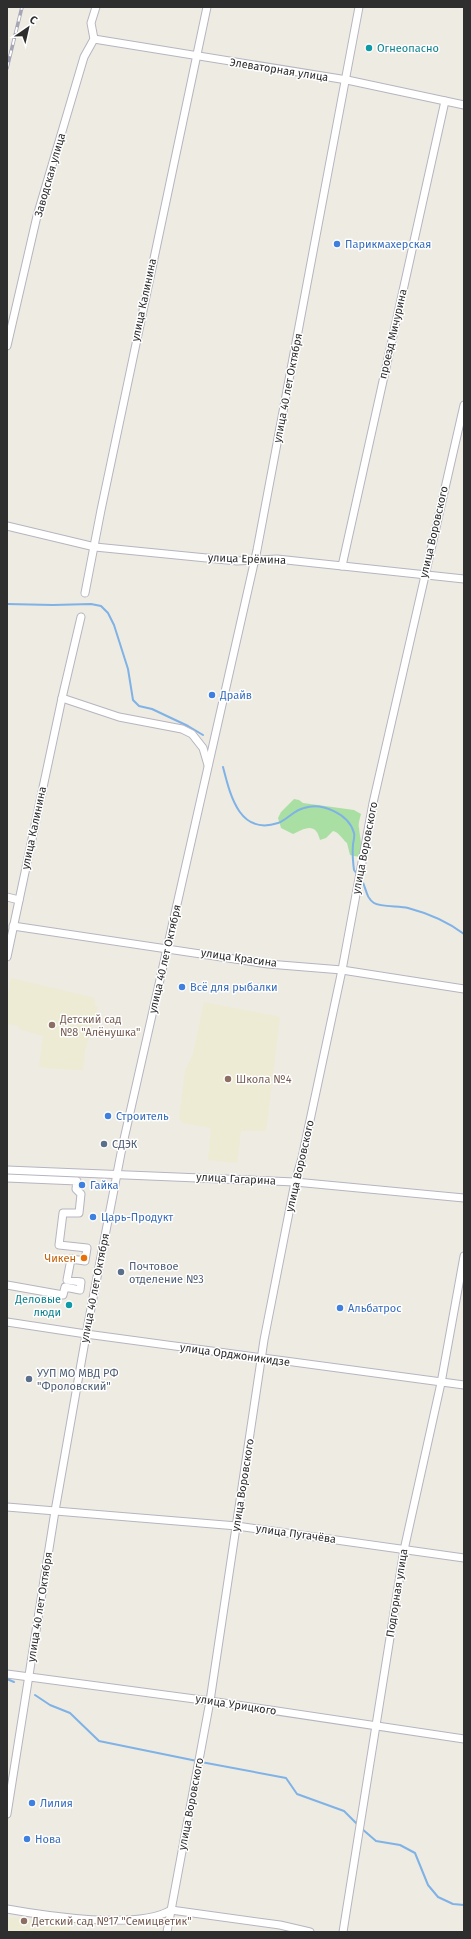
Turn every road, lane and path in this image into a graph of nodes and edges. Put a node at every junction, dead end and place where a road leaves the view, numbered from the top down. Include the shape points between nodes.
1 (96, 7) edge
2 (207, 7) edge
3 (360, 7) edge
4 (94, 39) junction
5 (195, 57) junction
6 (347, 80) junction
7 (445, 101) junction
8 (464, 105) edge
9 (7, 346) edge
10 (464, 405) edge
11 (7, 526) edge
12 (94, 547) junction
13 (255, 560) junction
14 (342, 566) junction
15 (424, 575) junction
16 (464, 579) edge
17 (85, 593) dead end
18 (81, 617) dead end
19 (62, 698) junction
20 (209, 767) junction
21 (7, 897) edge
22 (19, 900) junction
23 (13, 926) junction
24 (168, 948) junction
25 (7, 957) edge
26 (342, 970) junction
27 (464, 989) edge
28 (7, 1170) edge
29 (117, 1174) junction
30 (7, 1178) edge
31 (295, 1182) junction
32 (464, 1198) edge
33 (464, 1256) edge
34 (7, 1285) edge
35 (7, 1322) edge
36 (86, 1334) junction
37 (262, 1358) junction
38 (441, 1383) junction
39 (464, 1385) edge
40 (7, 1506) edge
41 (55, 1511) junction
42 (237, 1526) junction
43 (404, 1550) junction
44 (464, 1558) edge
45 (7, 1674) edge
46 (28, 1677) junction
47 (210, 1701) junction
48 (375, 1727) junction
49 (464, 1739) edge
50 (7, 1814) edge
51 (7, 1910) edge
52 (171, 1910) junction
53 (167, 1932) edge
54 (310, 1932) edge
55 (343, 1932) edge

1 - 4 street via 91,23
2 - 5 street, улица Калинина
3 - 6 street, улица 40 лет Октября
4 - 5 street, Элеваторная улица
4 - 9 street, Заводская улица via 84,57 37,216
5 - 6 street, Элеваторная улица
5 - 12 street, улица Калинина
6 - 7 street, Элеваторная улица
6 - 13 street, улица 40 лет Октября
7 - 8 street, Элеваторная улица
7 - 14 street, проезд Мичурина
10 - 15 street, улица Воровского
11 - 12 street, улица Ерёмина
12 - 13 street, улица Ерёмина via 237,561
12 - 17 street, улица Калинина
13 - 14 street, улица Ерёмина via 277,559
13 - 20 street, улица 40 лет Октября
14 - 15 street, улица Ерёмина
15 - 16 street, улица Ерёмина
15 - 26 street, улица Воровского via 373,803
18 - 19 street, улица Калинина
19 - 20 street via 119,717 182,729 192,734 203,748
19 - 22 street, улица Калинина
20 - 24 street, улица 40 лет Октября
21 - 22 street
22 - 23 street, улица Калинина
23 - 24 street, улица Красина
23 - 25 street, улица Калинина
24 - 26 street, улица Красина via 268,964
24 - 29 street, улица 40 лет Октября
26 - 27 street, улица Красина
26 - 31 street, улица Воровского
28 - 29 street, улица Гагарина
29 - 31 street, улица Гагарина
29 - 36 street, улица 40 лет Октября
30 - 34 street via 77,1181 76,1190 81,1194 79,1213 63,1213 58,1245 87,1248 85,1261 71,1259 67,1280 81,1282 80,1290 65,1287 64,1295
31 - 32 street, улица Гагарина
31 - 37 street, улица Воровского
33 - 38 street, Подгорная улица
35 - 36 street, улица Орджоникидзе
36 - 37 street, улица Орджоникидзе
36 - 41 street, улица 40 лет Октября
37 - 38 street, улица Орджоникидзе
37 - 42 street, улица Воровского
38 - 39 street, улица Орджоникидзе
38 - 43 street, Подгорная улица
40 - 41 street, улица Пугачёва
41 - 42 street, улица Пугачёва
41 - 46 street, улица 40 лет Октября
42 - 43 street, улица Пугачёва
42 - 47 street, улица Воровского
43 - 44 street, улица Пугачёва
43 - 48 street, Подгорная улица
45 - 46 street, улица Урицкого
46 - 47 street, улица Урицкого
46 - 50 street, улица 40 лет Октября
47 - 48 street, улица Урицкого
47 - 52 street, улица Воровского
48 - 49 street, улица Урицкого
48 - 55 street, Подгорная улица
51 - 52 street via 114,1921 148,1918
52 - 53 street, улица Воровского
52 - 54 street via 280,1925

